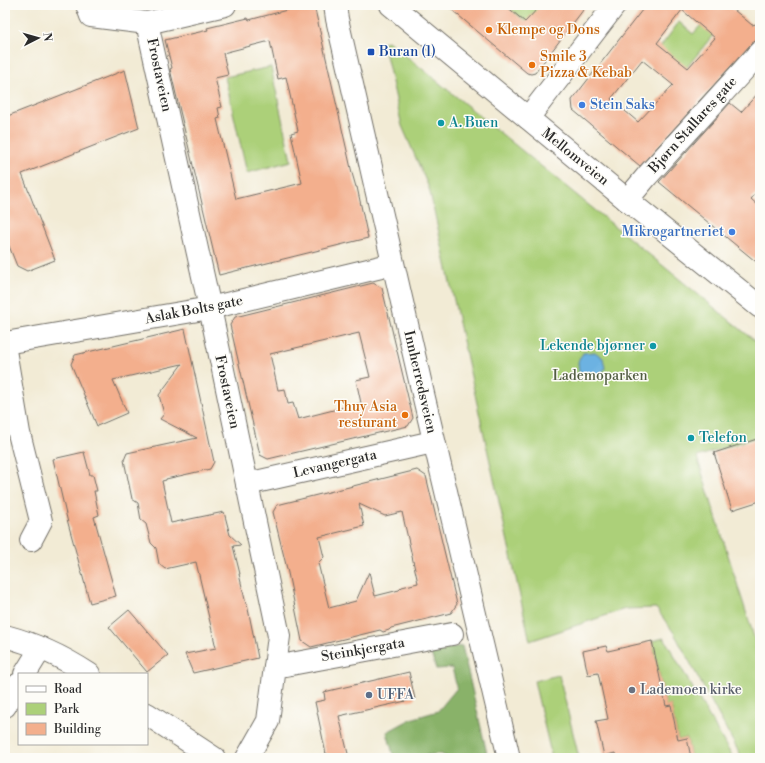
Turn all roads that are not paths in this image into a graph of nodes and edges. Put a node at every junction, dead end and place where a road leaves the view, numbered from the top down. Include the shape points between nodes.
1 (87, 5) edge
2 (225, 5) edge
3 (335, 5) edge
4 (391, 5) edge
5 (616, 5) edge
6 (147, 23) junction
7 (760, 52) edge
8 (528, 118) junction
9 (627, 200) junction
10 (381, 268) dead end
11 (760, 307) edge
12 (210, 308) junction
13 (5, 343) edge
14 (5, 350) edge
15 (12, 434) edge
16 (424, 444) dead end
17 (247, 484) junction
18 (31, 540) dead end
19 (452, 634) dead end
20 (5, 636) edge
21 (42, 648) junction
22 (274, 667) junction
23 (26, 673) edge
24 (88, 673) edge
25 (18, 686) edge
26 (5, 706) edge
27 (148, 715) edge
28 (214, 758) edge
29 (247, 758) edge
30 (509, 758) edge

1 - 6 street, Frostaveien via 91,16
2 - 6 street, Frostaveien
3 - 30 street, Innherredsveien via 422,391
4 - 8 street, Mellomveien
5 - 8 street
6 - 12 street, Frostaveien
7 - 9 street, Bjørn Stallares gate
8 - 9 street, Mellomveien
9 - 11 street, Mellomveien
10 - 12 street, Aslak Bolts gate
12 - 13 street, Aslak Bolts gate
12 - 17 street, Frostaveien
14 - 15 street
15 - 18 street via 41,521
16 - 17 street, Levangergata
17 - 22 street, Frostaveien via 278,636
19 - 22 street, Steinkjergata
20 - 21 street
21 - 23 street
21 - 24 street
22 - 29 street, Frostaveien via 268,721
25 - 26 street
27 - 28 street

